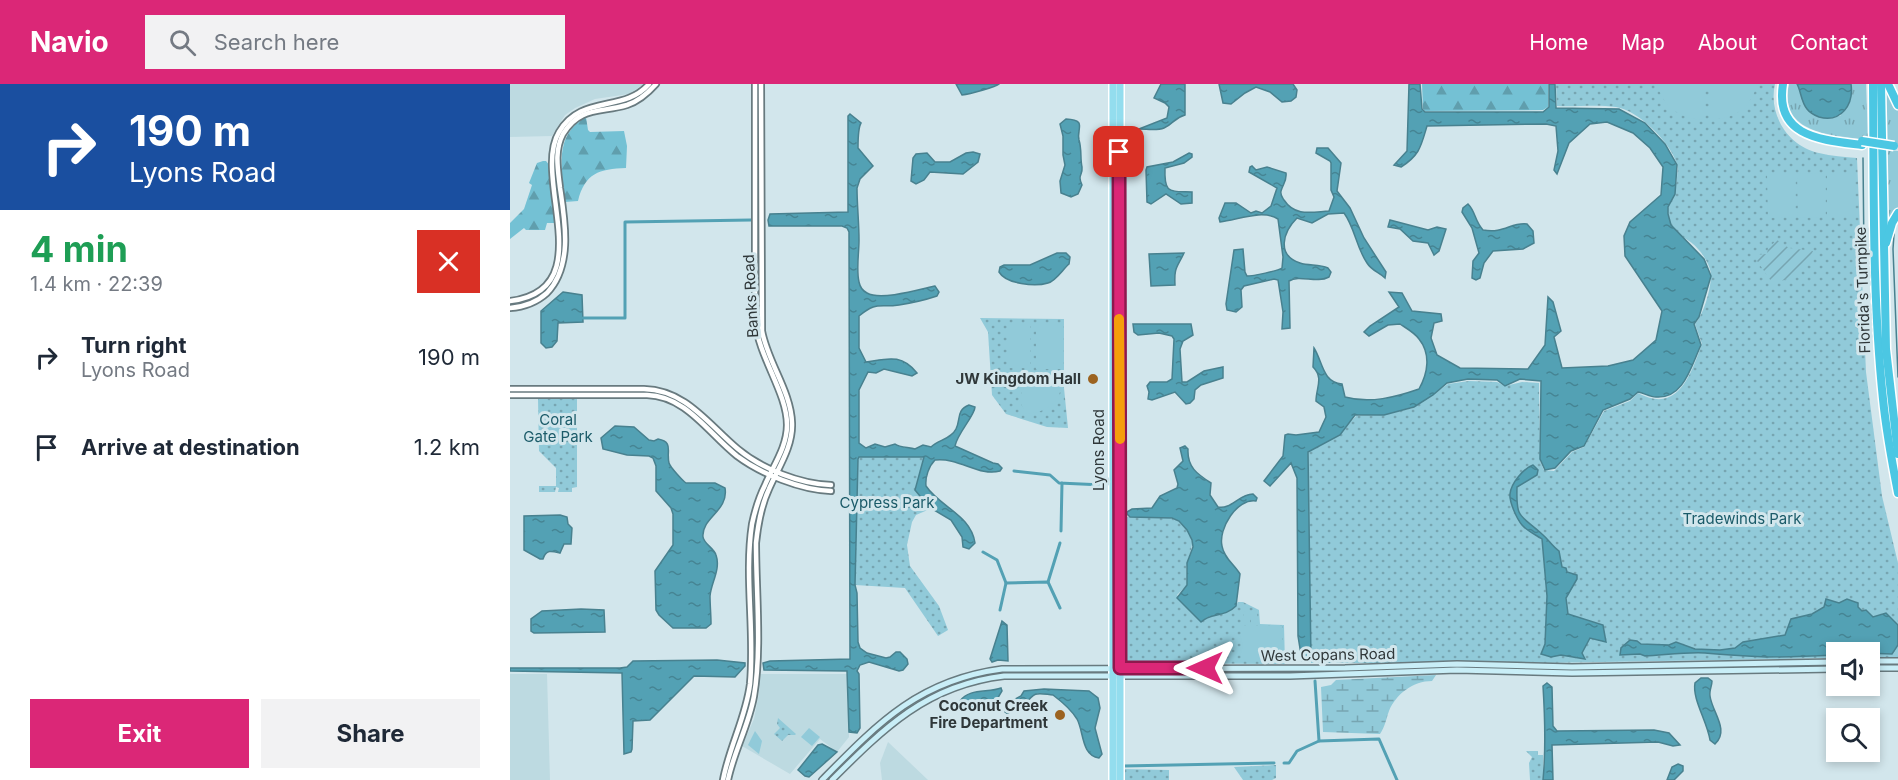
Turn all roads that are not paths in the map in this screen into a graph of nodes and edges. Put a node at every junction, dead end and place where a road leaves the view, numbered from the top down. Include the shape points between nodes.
1 (649, 84) edge
2 (656, 84) edge
3 (755, 84) edge
4 (761, 84) edge
5 (1113, 84) edge
6 (1120, 84) edge
7 (1783, 84) edge
8 (1788, 84) edge
9 (1871, 84) edge
10 (1881, 84) edge
11 (1888, 84) edge
12 (1898, 105) edge
13 (1862, 143) junction
14 (1896, 148) edge
15 (1898, 213) edge
16 (1884, 255) junction
17 (560, 262) junction
18 (510, 301) edge
19 (510, 308) edge
20 (510, 389) edge
21 (510, 395) edge
22 (1898, 454) edge
23 (774, 472) junction
24 (831, 488) dead end
25 (1898, 493) edge
26 (1880, 661) edge
27 (1898, 661) edge
28 (1826, 662) edge
29 (1880, 668) edge
30 (1898, 668) edge
31 (1598, 669) junction
32 (1826, 669) edge
33 (1116, 671) junction
34 (723, 780) edge
35 (728, 780) edge
36 (822, 780) edge
37 (832, 780) edge
38 (1113, 780) edge
39 (1120, 780) edge

1 - 17 street via 633,97 581,110 558,132 552,158
2 - 17 street via 635,102 584,114 564,134 557,158 564,228
3 - 23 street, Banks Road via 755,321 787,422
4 - 23 street, Banks Road via 762,331 789,403 793,425 789,446
5 - 33 main road, Lyons Road
6 - 33 main road, Lyons Road
7 - 13 highway via 1785,110 1802,132 1822,140
8 - 13 highway via 1790,112 1806,129 1821,136
9 - 25 highway, Florida's Turnpike via 1878,349
10 - 16 highway, Florida's Turnpike
11 - 12 highway
13 - 14 highway, bridge
15 - 16 highway
16 - 22 highway, Florida's Turnpike via 1886,349
17 - 18 street via 538,291
17 - 19 street via 558,277 542,297
20 - 23 street via 665,391 688,403 743,453
21 - 23 street via 663,397 686,409 741,458
23 - 24 street via 801,488
23 - 34 street, Banks Road via 757,504 751,535 751,673 744,716
23 - 35 street, Banks Road via 757,531 754,697
26 - 27 main road
28 - 31 main road, West Copans Road
29 - 30 main road
31 - 32 main road, West Copans Road
31 - 33 main road, West Copans Road via 1295,675
33 - 36 main road, West Copans Road via 1010,668 955,679 897,710
33 - 37 main road, West Copans Road via 996,677 941,692 887,727
33 - 38 main road, Lyons Road
33 - 39 main road, Lyons Road

